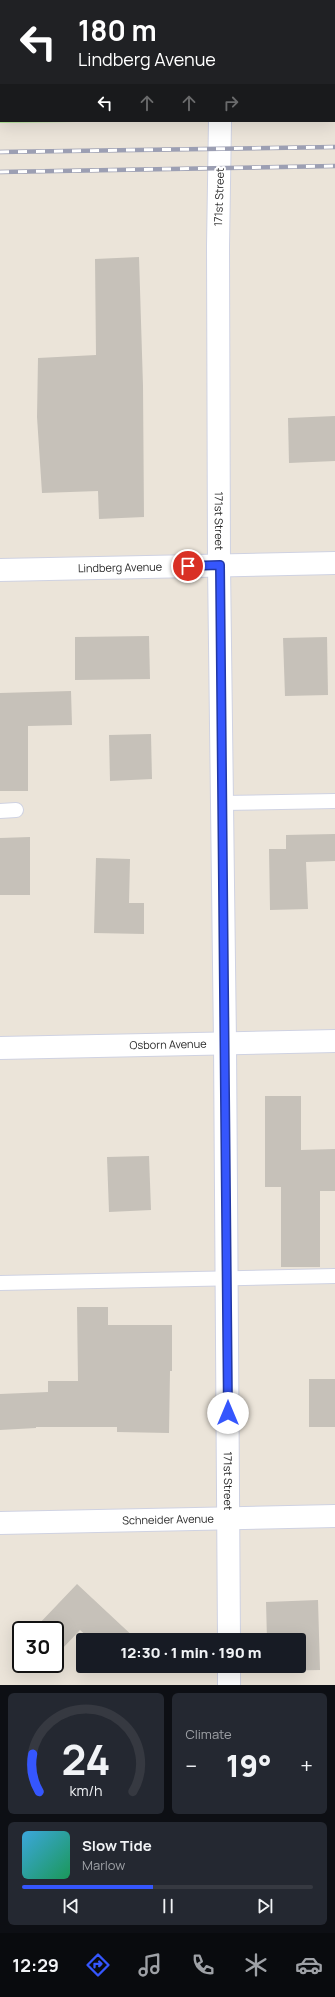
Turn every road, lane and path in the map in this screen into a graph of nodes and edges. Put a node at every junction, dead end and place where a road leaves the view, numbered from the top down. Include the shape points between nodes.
1 (220, 122) edge
2 (335, 563) edge
3 (220, 565) junction
4 (0, 570) edge
5 (335, 801) edge
6 (223, 803) junction
7 (0, 810) edge
8 (16, 810) dead end
9 (335, 1041) edge
10 (225, 1043) junction
11 (0, 1048) edge
12 (335, 1276) edge
13 (227, 1278) junction
14 (0, 1283) edge
15 (335, 1516) edge
16 (229, 1518) junction
17 (0, 1523) edge
18 (229, 1633) edge
19 (229, 1673) edge
20 (229, 1685) edge

1 - 3 street, 171st Street
2 - 3 street, Lindberg Avenue
3 - 4 street, Lindberg Avenue
3 - 6 street, 171st Street
5 - 6 lane
6 - 10 street, 171st Street
7 - 8 lane
9 - 10 street, Osborn Avenue
10 - 11 street, Osborn Avenue
10 - 13 street, 171st Street
12 - 13 lane
13 - 14 lane
13 - 16 street, 171st Street
15 - 16 street, Schneider Avenue
16 - 17 street, Schneider Avenue
16 - 18 street, 171st Street
19 - 20 street

